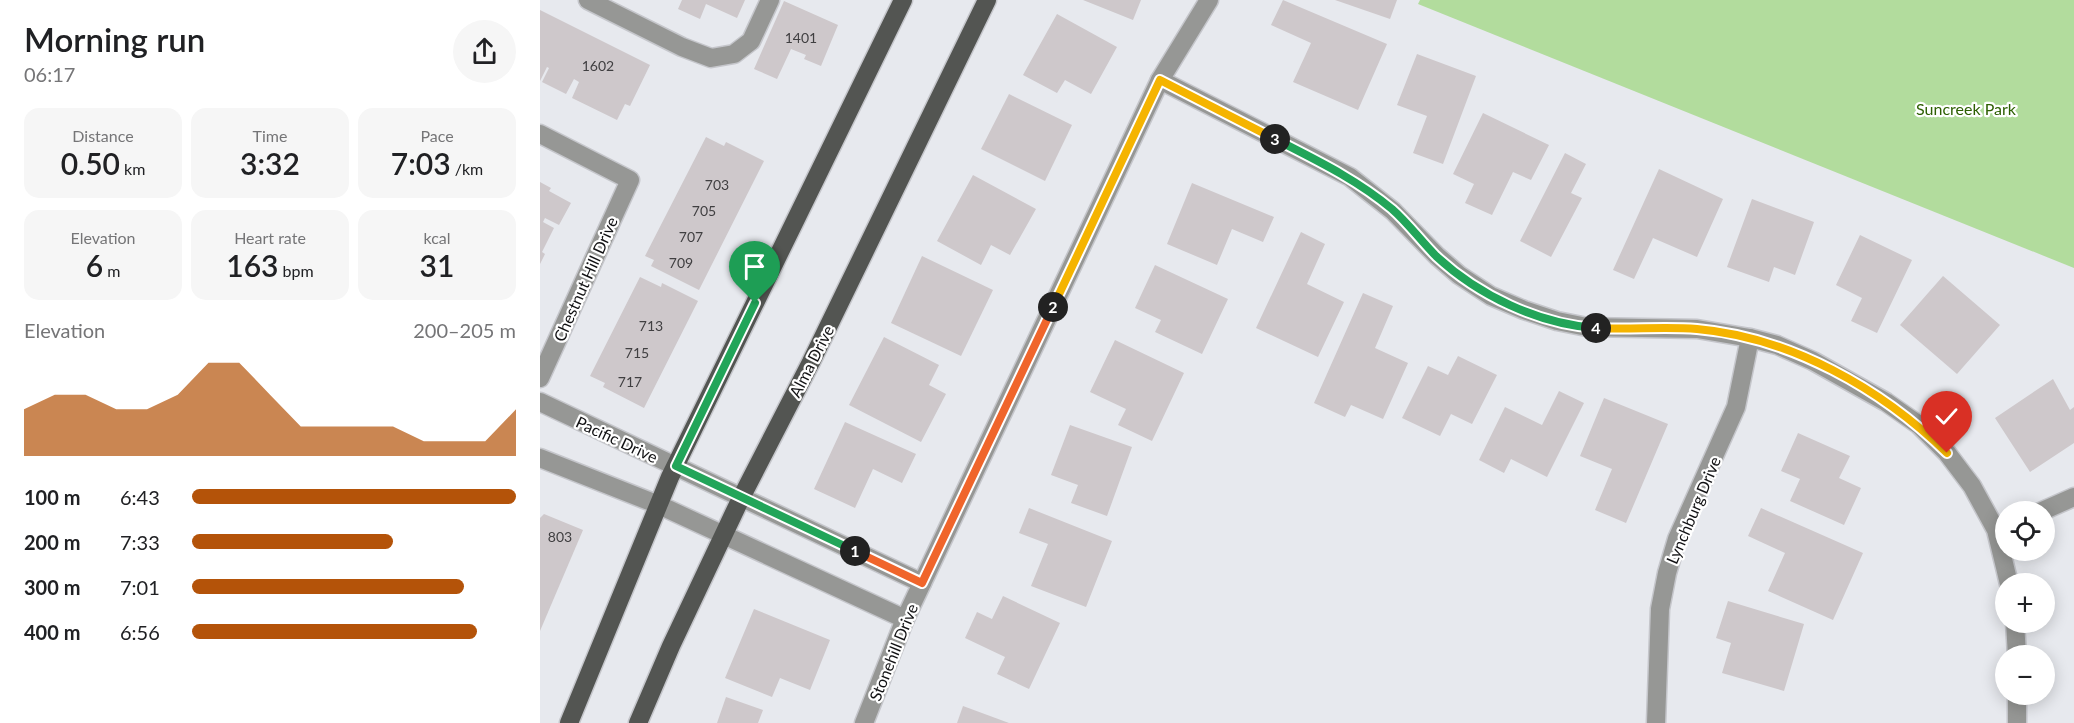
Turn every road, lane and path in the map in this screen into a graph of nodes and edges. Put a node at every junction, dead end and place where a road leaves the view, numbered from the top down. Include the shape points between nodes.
1 (588, 0) edge
2 (770, 0) edge
3 (903, 0) edge
4 (987, 0) edge
5 (1209, 0) edge
6 (1160, 80) junction
7 (540, 134) edge
8 (1750, 338) junction
9 (540, 378) edge
10 (540, 402) edge
11 (540, 458) edge
12 (676, 466) junction
13 (2074, 497) edge
14 (741, 498) junction
15 (659, 505) junction
16 (2055, 505) edge
17 (1995, 519) edge
18 (724, 536) junction
19 (922, 583) junction
20 (905, 619) junction
21 (2017, 705) edge
22 (569, 723) edge
23 (638, 723) edge
24 (864, 723) edge
25 (1656, 723) edge
26 (2018, 723) edge

1 - 2 street via 711,58 734,54 751,41
3 - 12 main road
4 - 14 main road, Alma Drive via 812,362
5 - 6 street, Stonehill Drive
6 - 8 street via 1350,177 1394,211 1437,256 1491,296 1557,321 1587,327 1697,329
6 - 19 street, Stonehill Drive
7 - 9 street, Chestnut Hill Drive via 630,180
8 - 17 street via 1813,361 1919,425 1947,453
8 - 25 street, Lynchburg Drive via 1736,408 1677,539 1666,573 1660,609
10 - 12 street, Pacific Drive
11 - 15 street
12 - 14 street, Pacific Drive
12 - 15 main road
13 - 16 street
14 - 18 main road, Alma Drive
14 - 19 street, Pacific Drive
15 - 18 street
15 - 22 main road
18 - 20 street
18 - 23 main road, Alma Drive
19 - 20 street, Stonehill Drive
20 - 24 street, Stonehill Drive
21 - 26 street

